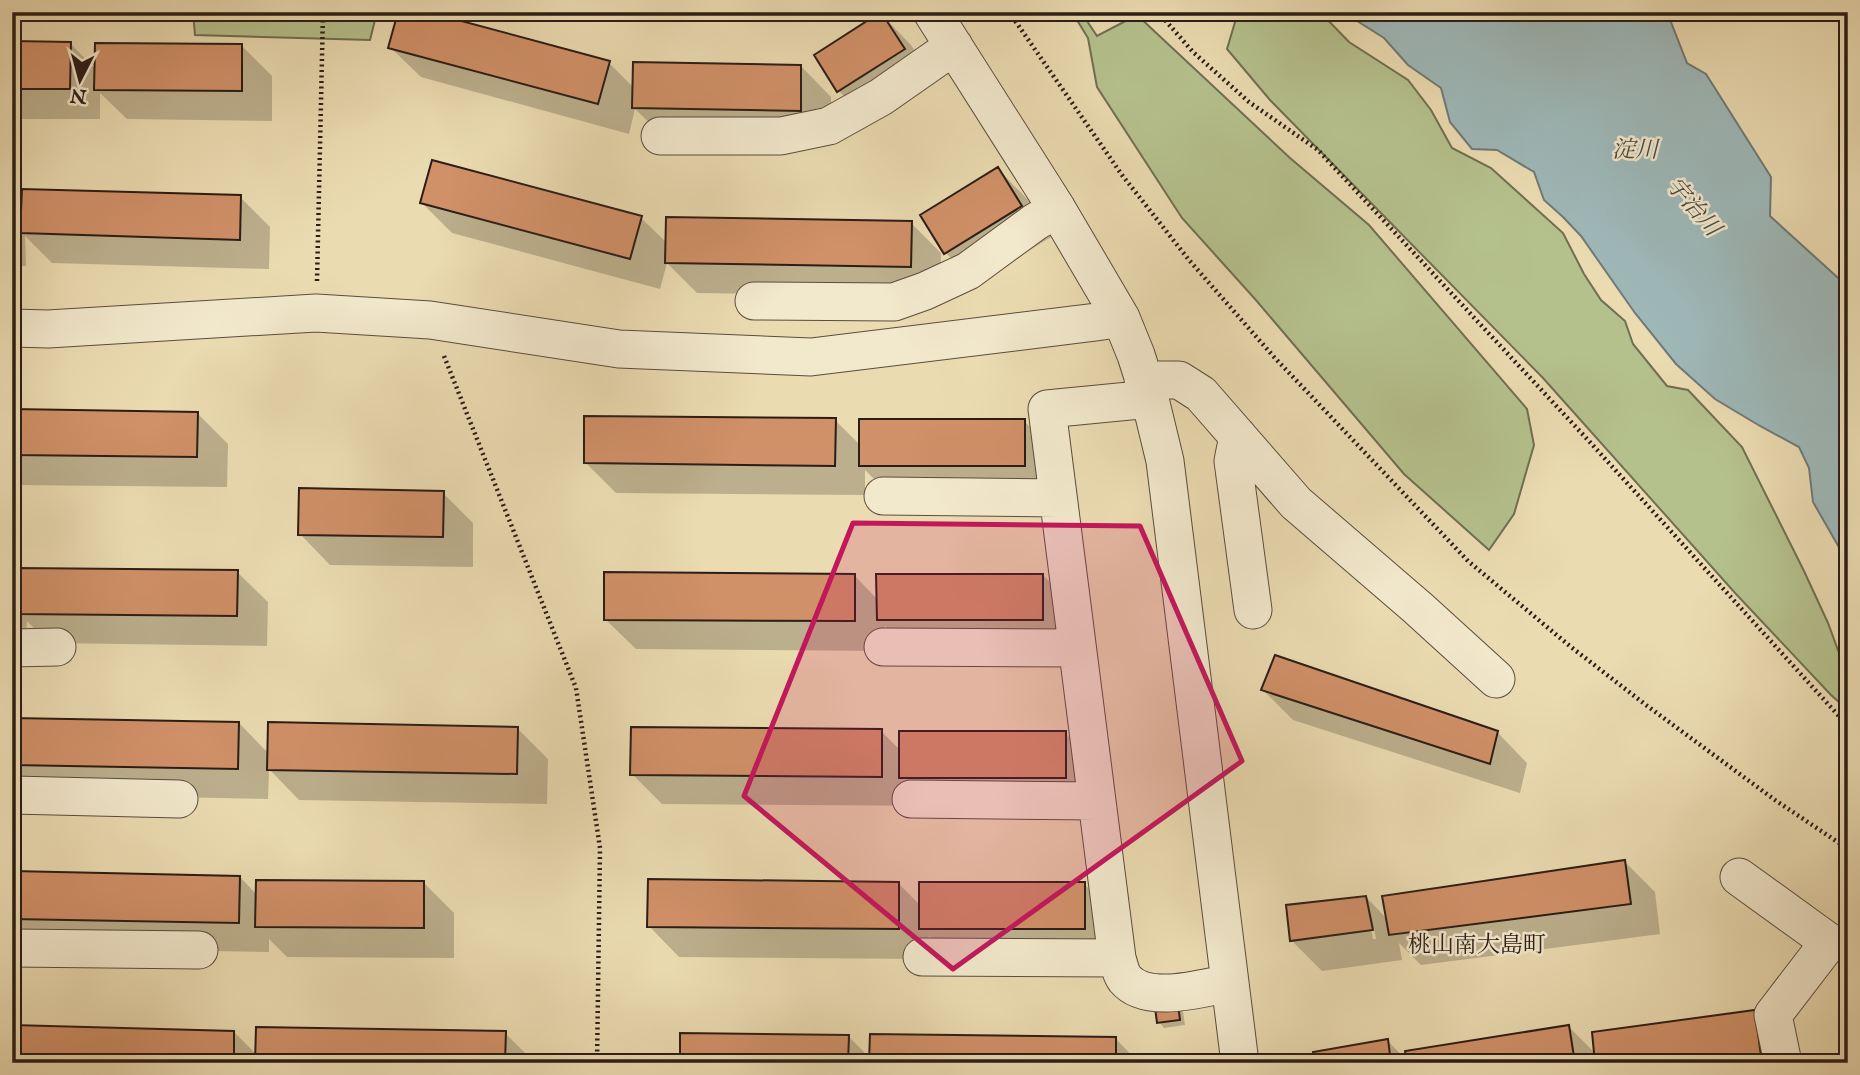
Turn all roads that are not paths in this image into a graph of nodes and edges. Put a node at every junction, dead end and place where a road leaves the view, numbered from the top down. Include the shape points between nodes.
1 (932, 12) edge
2 (954, 46) junction
3 (660, 136) dead end
4 (1057, 209) junction
5 (754, 302) dead end
6 (1121, 317) junction
7 (12, 328) edge
8 (1146, 389) junction
9 (1238, 436) junction
10 (883, 496) dead end
11 (1058, 498) junction
12 (1253, 610) dead end
13 (57, 647) dead end
14 (883, 647) dead end
15 (12, 648) edge
16 (1077, 648) junction
17 (1496, 679) dead end
18 (12, 795) edge
19 (179, 799) dead end
20 (911, 799) dead end
21 (1097, 801) junction
22 (1739, 877) dead end
23 (12, 948) edge
24 (199, 950) dead end
25 (922, 957) dead end
26 (1117, 958) junction
27 (1230, 984) junction
28 (1240, 1063) edge
29 (1783, 1063) edge

1 - 2 street
2 - 3 street via 881,97 829,126 781,136
2 - 4 street
4 - 5 street via 968,271 894,302
4 - 6 street
6 - 7 street via 811,357 619,349 430,320 316,313
6 - 8 street
8 - 9 street via 1179,380 1201,394
8 - 11 street via 1047,409
8 - 27 street via 1165,461
9 - 12 street via 1233,461
9 - 17 street via 1296,503
10 - 11 street
11 - 16 street
13 - 15 street
14 - 16 street
16 - 21 street
18 - 19 street
20 - 21 street
21 - 26 street
22 - 29 street via 1829,942 1773,1015
23 - 24 street
25 - 26 street
26 - 27 street via 1124,978 1139,990 1164,993
27 - 28 street

